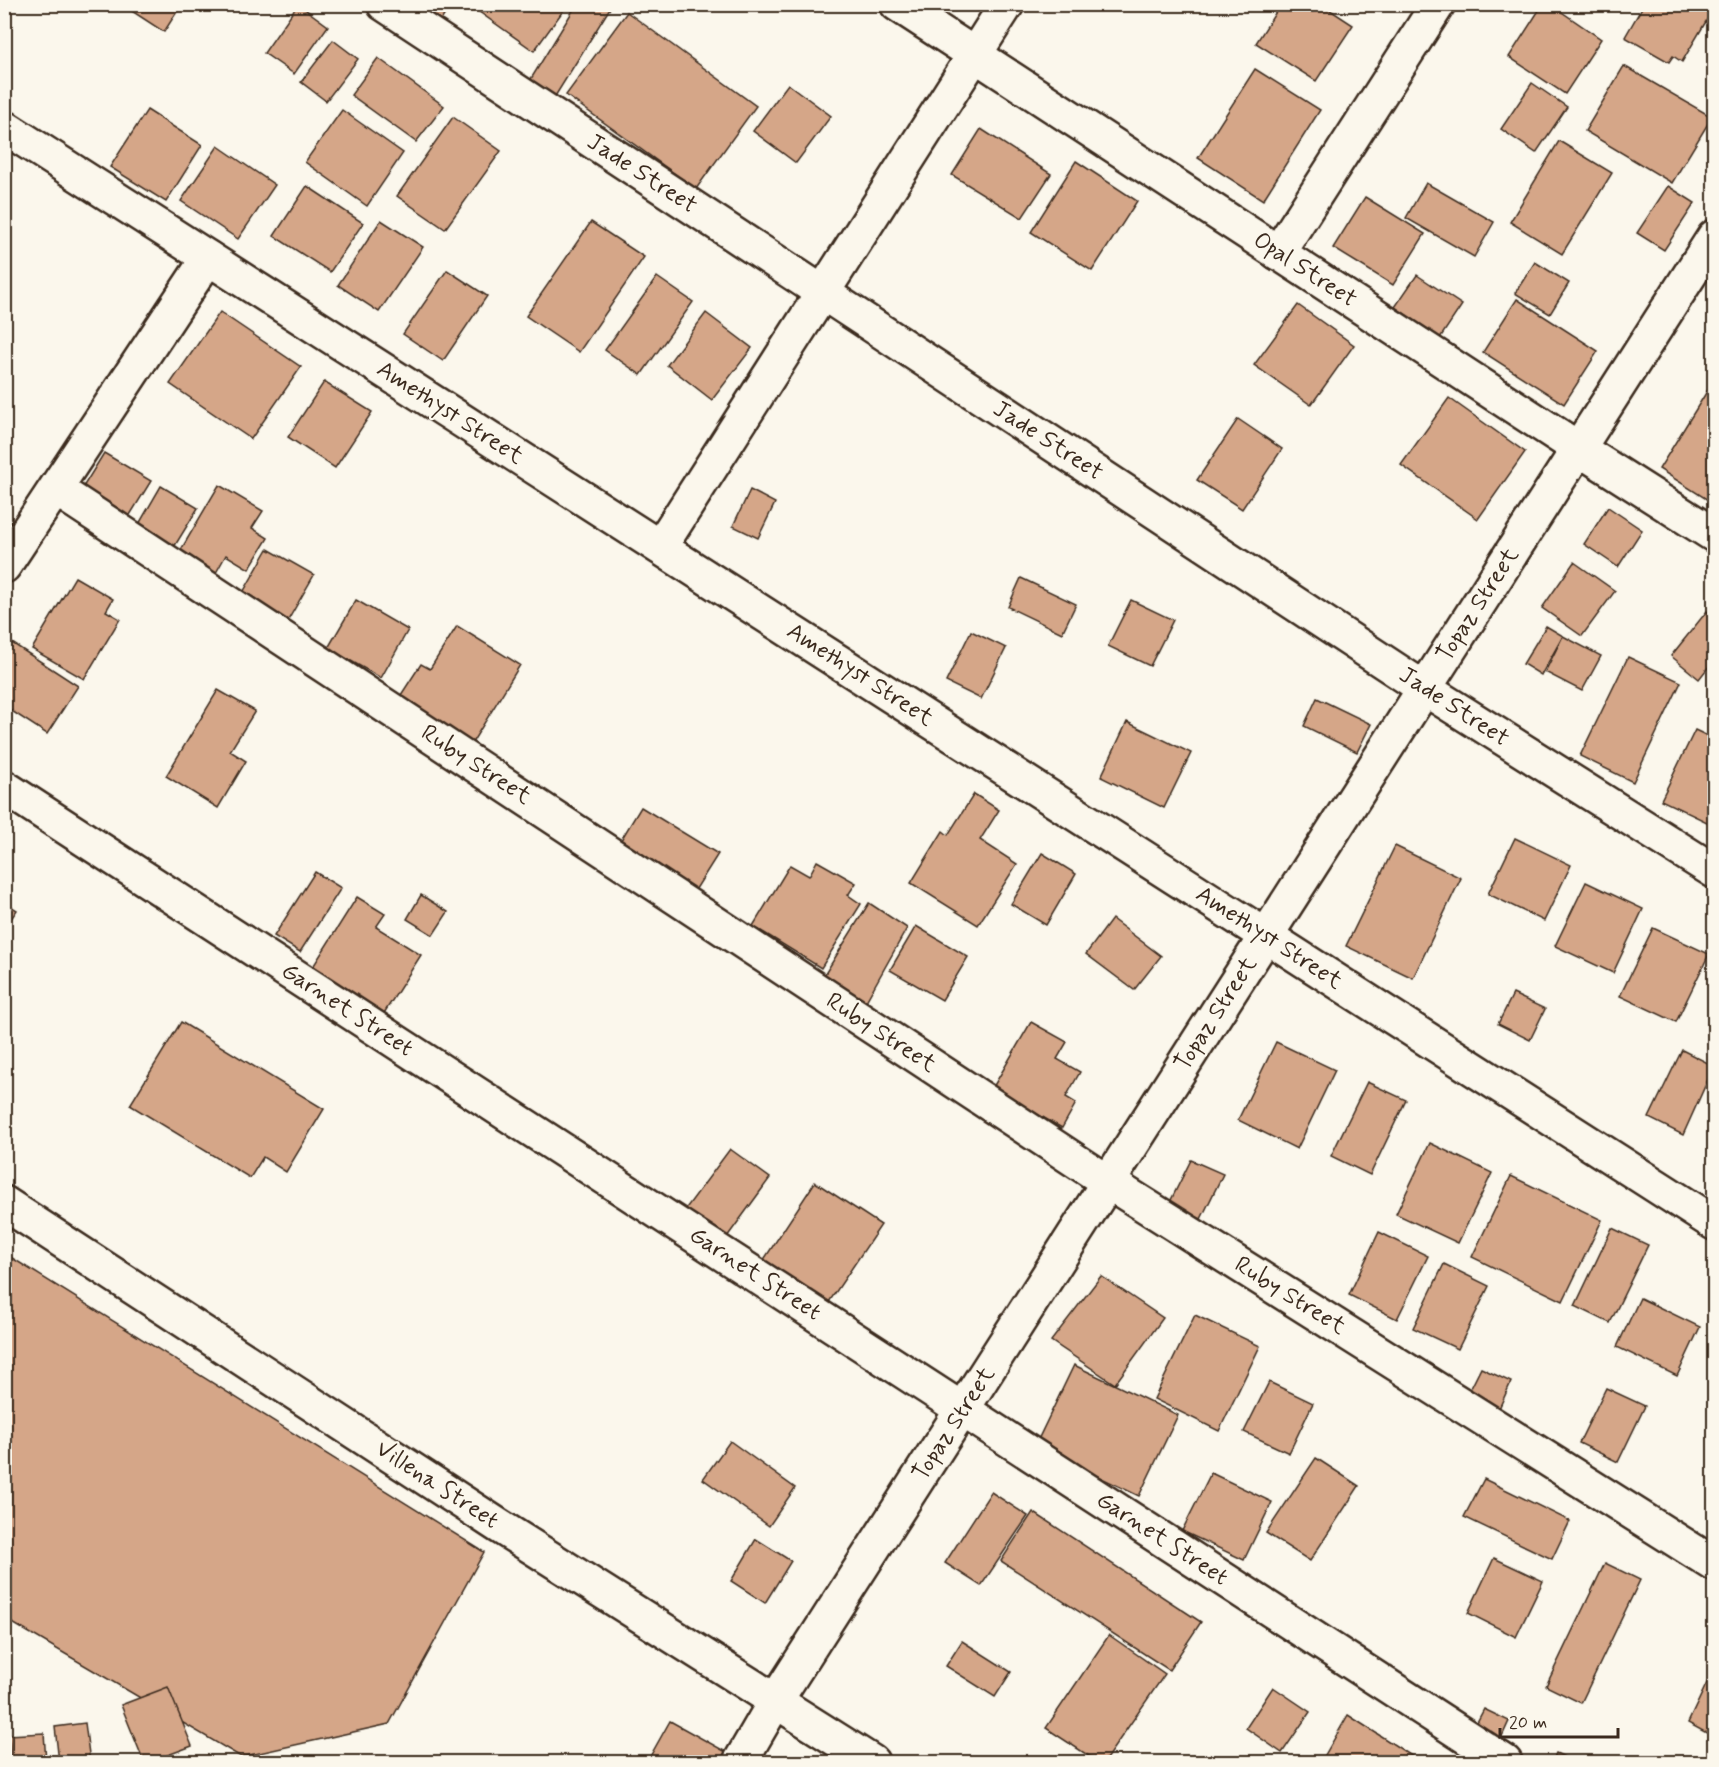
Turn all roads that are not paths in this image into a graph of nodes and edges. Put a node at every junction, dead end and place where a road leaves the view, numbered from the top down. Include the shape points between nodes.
1 (384, 4) edge
2 (897, 4) edge
3 (1007, 4) edge
4 (1438, 4) edge
5 (975, 55) junction
6 (4, 127) edge
7 (1714, 237) edge
8 (1278, 253) junction
9 (208, 258) junction
10 (823, 293) junction
11 (1579, 449) junction
12 (56, 489) junction
13 (1714, 535) edge
14 (660, 547) junction
15 (4, 566) edge
16 (1425, 689) junction
17 (4, 787) edge
18 (1714, 871) edge
19 (1266, 936) junction
20 (1108, 1182) junction
21 (4, 1203) edge
22 (1714, 1223) edge
23 (964, 1410) junction
24 (1714, 1564) edge
25 (776, 1700) junction
26 (740, 1762) edge
27 (872, 1762) edge
28 (1505, 1762) edge

1 - 10 street, Jade Street
2 - 5 street, Opal Street
3 - 5 street
4 - 8 street
5 - 8 street, Opal Street
5 - 10 street
6 - 9 street, Amethyst Street
7 - 11 street, Topaz Street
8 - 11 street, Opal Street
9 - 12 street
9 - 14 street, Amethyst Street
10 - 14 street
10 - 16 street, Jade Street
11 - 13 street, Opal Street
11 - 16 street, Topaz Street
12 - 15 street
12 - 20 street, Ruby Street
14 - 19 street, Amethyst Street
16 - 18 street, Jade Street
16 - 19 street, Topaz Street
17 - 23 street, Garnet Street
19 - 20 street, Topaz Street
19 - 22 street, Amethyst Street
20 - 23 street, Topaz Street
20 - 24 street, Ruby Street
21 - 25 street, Villena Street via 499,1526
23 - 25 street, Topaz Street
23 - 28 street, Garnet Street
25 - 26 street, Topaz Street
25 - 27 street, Villena Street

